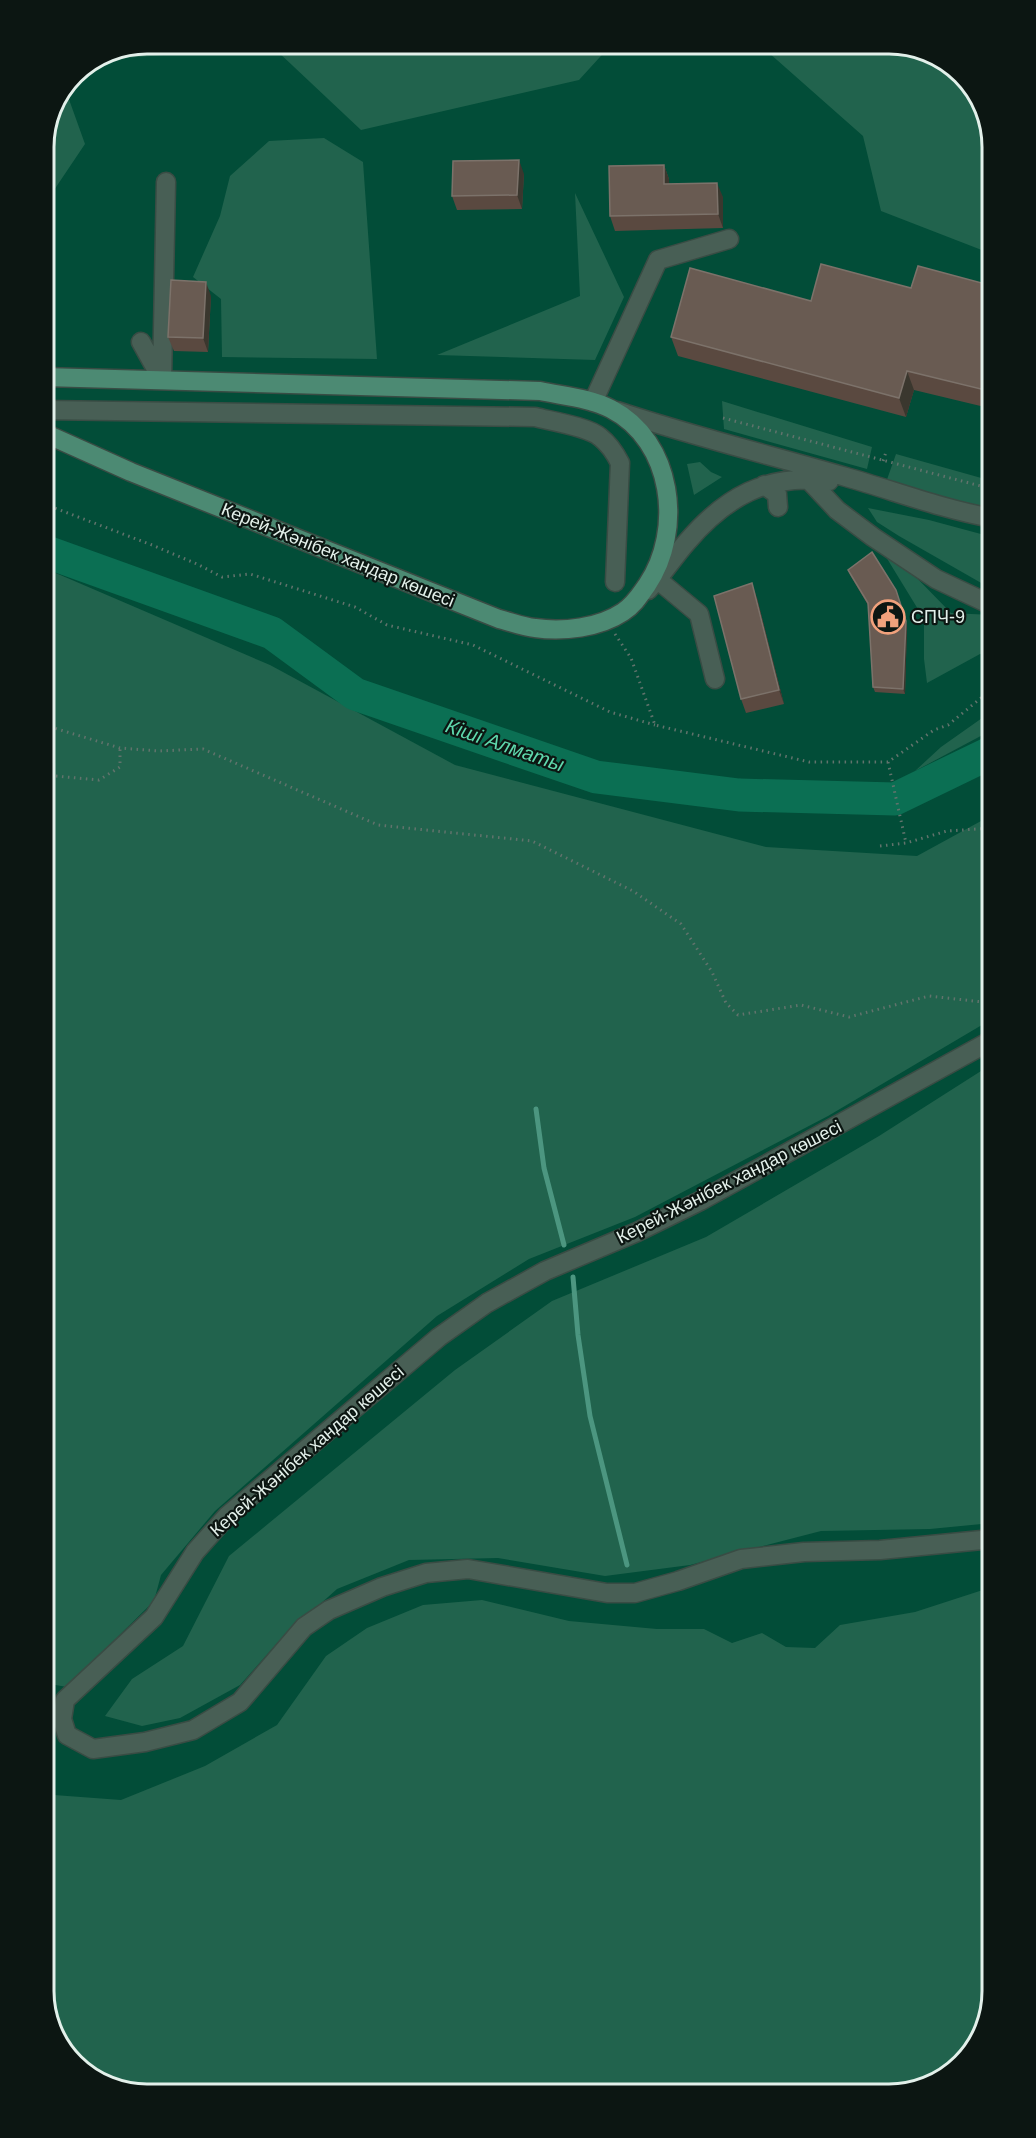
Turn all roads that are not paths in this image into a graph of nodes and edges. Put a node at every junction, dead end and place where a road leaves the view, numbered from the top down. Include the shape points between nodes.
1 (166, 183) dead end
2 (729, 239) dead end
3 (141, 342) dead end
4 (54, 377) edge
5 (162, 379) junction
6 (592, 402) junction
7 (611, 409) junction
8 (54, 410) edge
9 (54, 438) edge
10 (808, 478) junction
11 (764, 485) junction
12 (884, 488) junction
13 (778, 507) dead end
14 (982, 516) edge
15 (658, 580) junction
16 (615, 582) dead end
17 (636, 601) junction
18 (982, 601) edge
19 (715, 679) dead end
20 (982, 1046) edge
21 (982, 1540) edge

1 - 5 street
2 - 6 street via 658,260
3 - 5 street
4 - 5 main road, Керей-Жәнібек хандар көшесі
5 - 6 main road, Керей-Жәнібек хандар көшесі via 540,391
6 - 7 main road, Керей-Жәнібек хандар көшесі
7 - 12 street, Керей-Жәнібек хандар көшесі
7 - 17 main road, Керей-Жәнібек хандар көшесі via 648,442 666,488 669,512 663,556
8 - 16 street via 535,417 563,423 598,435 621,463
9 - 17 main road, Керей-Жәнібек хандар көшесі via 130,472 499,619 534,628 584,627 605,621
10 - 11 street, Керей-Жәнібек хандар көшесі
10 - 12 street, Керей-Жәнібек хандар көшесі
10 - 18 street via 837,510 936,579
11 - 13 street via 777,494
11 - 15 street, Керей-Жәнібек хандар көшесі via 713,513
12 - 14 street, Керей-Жәнібек хандар көшесі
15 - 17 street, Керей-Жәнібек хандар көшесі
15 - 19 street via 699,614
20 - 21 street, Керей-Жәнібек хандар көшесі via 700,1201 545,1271 487,1303 439,1337 227,1516 195,1552 154,1617 65,1700 62,1719 67,1735 93,1749 145,1743 193,1730 240,1702 304,1627 329,1610 426,1573 468,1569 607,1593 635,1593 741,1559

